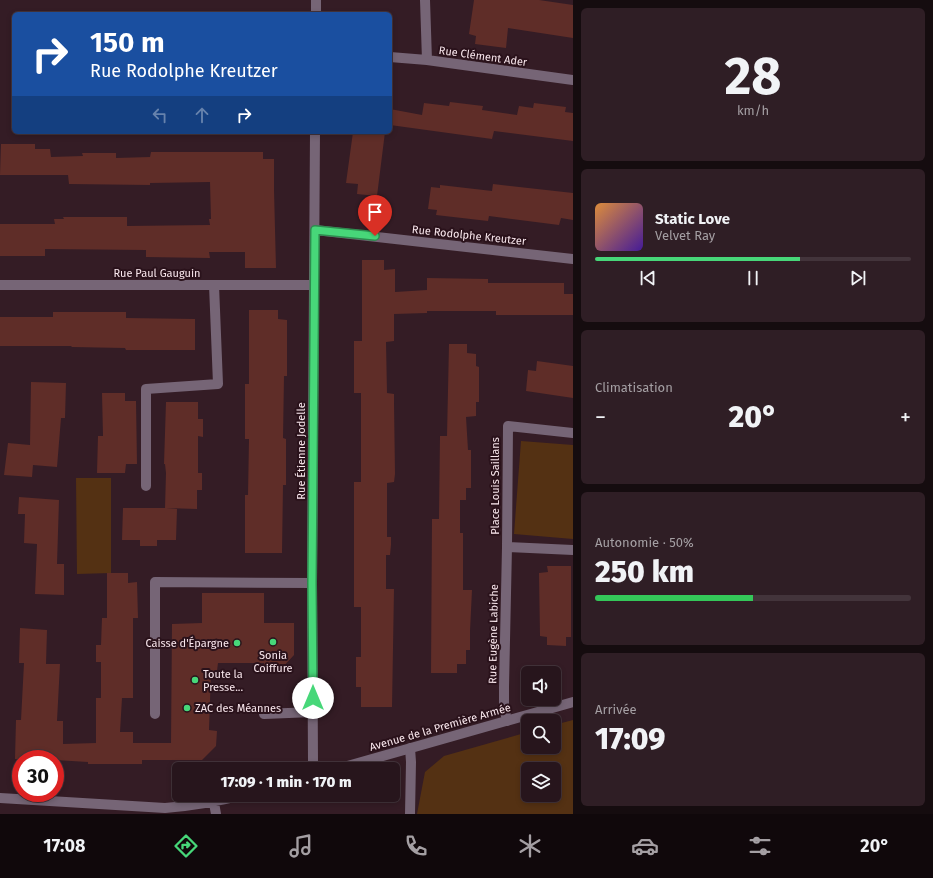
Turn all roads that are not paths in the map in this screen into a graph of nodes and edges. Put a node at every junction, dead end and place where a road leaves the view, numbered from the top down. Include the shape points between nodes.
1 (316, 0) edge
2 (425, 0) edge
3 (316, 12) edge
4 (392, 57) edge
5 (427, 60) junction
6 (573, 80) edge
7 (315, 134) edge
8 (315, 230) junction
9 (573, 259) edge
10 (0, 285) edge
11 (214, 285) junction
12 (314, 285) junction
13 (573, 433) edge
14 (146, 486) dead end
15 (507, 547) junction
16 (573, 550) edge
17 (312, 583) junction
18 (573, 702) edge
19 (313, 712) junction
20 (155, 714) dead end
21 (264, 714) dead end
22 (507, 721) junction
23 (410, 748) junction
24 (313, 762) edge
25 (361, 762) edge
26 (0, 798) edge
27 (218, 802) edge
28 (214, 803) junction
29 (216, 814) edge
30 (410, 814) edge

1 - 3 street
2 - 5 street
4 - 5 street, Rue Clément Ader
5 - 6 street, Rue Clément Ader
7 - 8 street, Rue Étienne Jodelle
8 - 9 street, Rue Rodolphe Kreutzer
8 - 12 street, Rue Étienne Jodelle
10 - 11 street, Rue Paul Gauguin
11 - 12 street, Rue Paul Gauguin
11 - 14 street via 218,384 146,389
12 - 17 street, Rue Étienne Jodelle
13 - 15 street, Place Louis Saillans via 508,426
15 - 16 street, Place Louis Saillans
15 - 22 street, Rue Eugène Labiche via 504,707
17 - 19 street, Rue Étienne Jodelle
17 - 20 street via 155,582
18 - 22 street, Avenue de la Première Armée
19 - 21 street
19 - 24 street, Rue Étienne Jodelle
22 - 23 street, Avenue de la Première Armée
23 - 25 street, Avenue de la Première Armée
23 - 30 street
26 - 28 street via 165,808
27 - 28 street
28 - 29 street

